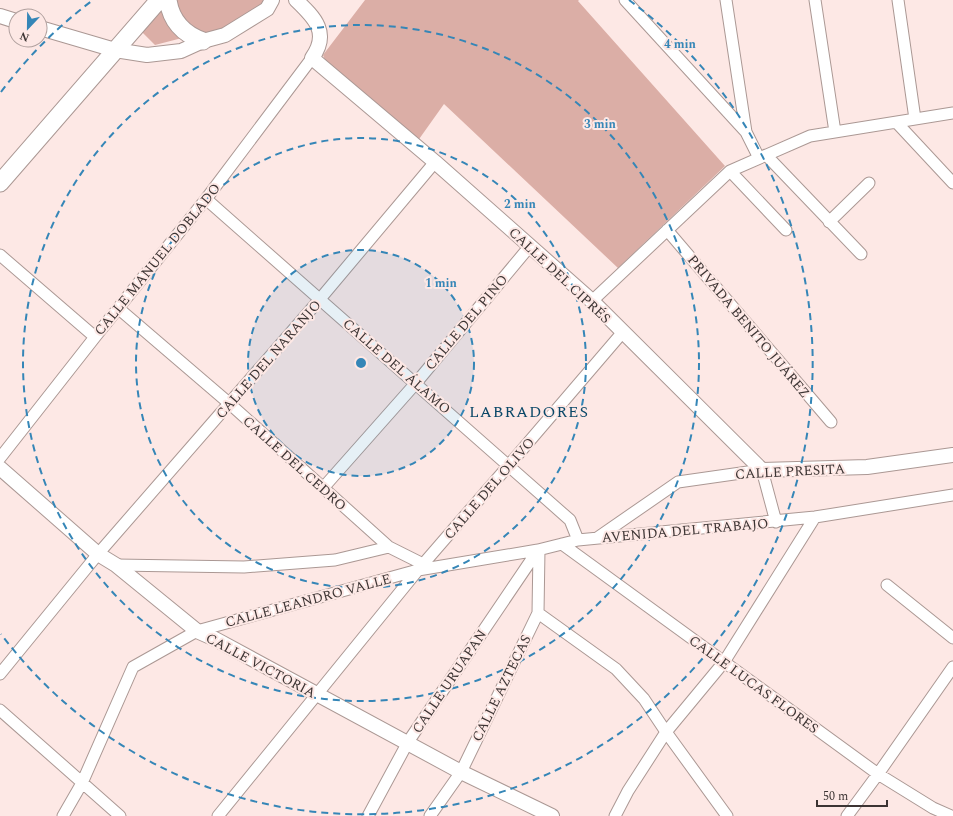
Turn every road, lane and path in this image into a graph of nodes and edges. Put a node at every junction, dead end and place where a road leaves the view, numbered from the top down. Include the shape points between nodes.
1 (158, 0) edge
2 (168, 0) edge
3 (272, 0) edge
4 (296, 0) edge
5 (625, 0) edge
6 (726, 0) edge
7 (815, 0) edge
8 (898, 0) edge
9 (48, 30) edge
10 (203, 42) junction
11 (115, 50) junction
12 (312, 58) junction
13 (953, 113) edge
14 (915, 119) junction
15 (897, 123) junction
16 (746, 132) junction
17 (835, 132) junction
18 (763, 157) junction
19 (435, 162) junction
20 (730, 171) junction
21 (0, 183) edge
22 (868, 183) dead end
23 (953, 183) edge
24 (206, 199) junction
25 (829, 222) junction
26 (667, 230) junction
27 (786, 230) dead end
28 (530, 246) junction
29 (0, 254) edge
30 (861, 254) dead end
31 (320, 299) junction
32 (592, 301) junction
33 (118, 308) junction
34 (622, 332) junction
35 (95, 337) junction
36 (416, 383) junction
37 (230, 404) junction
38 (831, 422) dead end
39 (953, 455) edge
40 (0, 458) edge
41 (510, 465) junction
42 (0, 468) edge
43 (762, 470) junction
44 (323, 488) junction
45 (953, 495) edge
46 (815, 518) junction
47 (776, 522) junction
48 (596, 538) junction
49 (578, 540) junction
50 (562, 544) junction
51 (389, 547) junction
52 (538, 550) junction
53 (98, 554) junction
54 (116, 565) junction
55 (420, 567) junction
56 (887, 585) dead end
57 (538, 612) junction
58 (197, 631) junction
59 (953, 638) edge
60 (724, 662) junction
61 (953, 667) edge
62 (0, 674) edge
63 (316, 694) junction
64 (0, 710) edge
65 (666, 732) junction
66 (408, 742) junction
67 (461, 772) junction
68 (878, 774) junction
69 (82, 783) junction
70 (63, 816) edge
71 (120, 816) edge
72 (218, 816) edge
73 (368, 816) edge
74 (430, 816) edge
75 (552, 816) edge
76 (615, 816) edge
77 (728, 816) edge
78 (847, 816) edge
79 (951, 816) edge

1 - 11 main road
2 - 10 main road via 178,26 185,33
3 - 10 street via 267,9 256,17 225,35
4 - 12 street via 317,22 320,34 319,47
5 - 16 street
6 - 16 street
7 - 17 street
8 - 14 street
9 - 11 street
10 - 11 street via 181,51 147,55
11 - 21 main road
12 - 19 street, CALLE DEL CIPRÉS
12 - 24 street, CALLE MANUEL DOBLADO
13 - 14 street
14 - 15 street
15 - 17 street
15 - 23 street
16 - 18 street
17 - 18 street via 810,136
18 - 20 street
18 - 25 street
19 - 28 street, CALLE DEL CIPRÉS
19 - 31 street, CALLE DEL NARANJO
20 - 26 street
20 - 27 street
22 - 25 street
24 - 31 street, CALLE DEL ÁLAMO
24 - 33 street, CALLE MANUEL DOBLADO
25 - 30 street
26 - 32 street
26 - 38 street, PRIVADA BENITO JUÁREZ
28 - 32 street, CALLE DEL CIPRÉS
28 - 36 street, CALLE DEL PINO
29 - 35 street
31 - 36 street, CALLE DEL ÁLAMO
31 - 37 street, CALLE DEL NARANJO
32 - 34 street, CALLE DEL CIPRÉS
33 - 35 street, CALLE MANUEL DOBLADO
33 - 37 street, CALLE DEL CEDRO
34 - 41 street, CALLE DEL OLIVO
34 - 43 street, CALLE DEL CIPRÉS
35 - 40 street, CALLE MANUEL DOBLADO
36 - 41 street, CALLE DEL ÁLAMO
36 - 44 street, CALLE DEL PINO
37 - 44 street, CALLE DEL CEDRO
37 - 53 street, CALLE DEL NARANJO
39 - 43 street, CALLE PRESITA via 867,467
41 - 49 street, CALLE DEL ÁLAMO via 570,520
41 - 55 street, CALLE DEL OLIVO
42 - 53 street, CALLE VICTORIA
43 - 47 street
43 - 48 street, CALLE PRESITA via 678,482
44 - 51 street, CALLE DEL CEDRO
45 - 46 street, AVENIDA DEL TRABAJO
46 - 47 street, AVENIDA DEL TRABAJO
46 - 60 street
47 - 48 street, AVENIDA DEL TRABAJO
48 - 49 street, AVENIDA DEL TRABAJO
49 - 50 street, AVENIDA DEL TRABAJO
50 - 52 street, AVENIDA DEL TRABAJO
50 - 60 street, CALLE LUCAS FLORES
51 - 54 street via 335,560 244,567
51 - 55 street, CALLE DEL CEDRO
52 - 55 street, AVENIDA DEL TRABAJO
52 - 57 street, CALLE AZTECAS
52 - 66 street, CALLE URUAPAN
53 - 54 street, CALLE VICTORIA
53 - 62 street, CALLE DEL NARANJO
54 - 58 street, CALLE VICTORIA
55 - 58 street, CALLE LEANDRO VALLE
55 - 63 street, CALLE DEL OLIVO
56 - 59 street
57 - 65 street via 616,669 644,699
57 - 67 street, CALLE AZTECAS
58 - 63 street, CALLE VICTORIA
58 - 69 street, CALLE LEANDRO VALLE via 133,667
60 - 65 street
60 - 68 street, CALLE LUCAS FLORES
61 - 68 street
63 - 66 street, CALLE VICTORIA
63 - 72 street, CALLE DEL OLIVO
64 - 69 street
65 - 76 street
65 - 77 street
66 - 67 street, CALLE VICTORIA
66 - 73 street, CALLE URUAPAN
67 - 74 street, CALLE AZTECAS
67 - 75 street, CALLE VICTORIA
68 - 78 street
68 - 79 street, CALLE LUCAS FLORES via 933,808
69 - 70 street, CALLE LEANDRO VALLE
69 - 71 street

